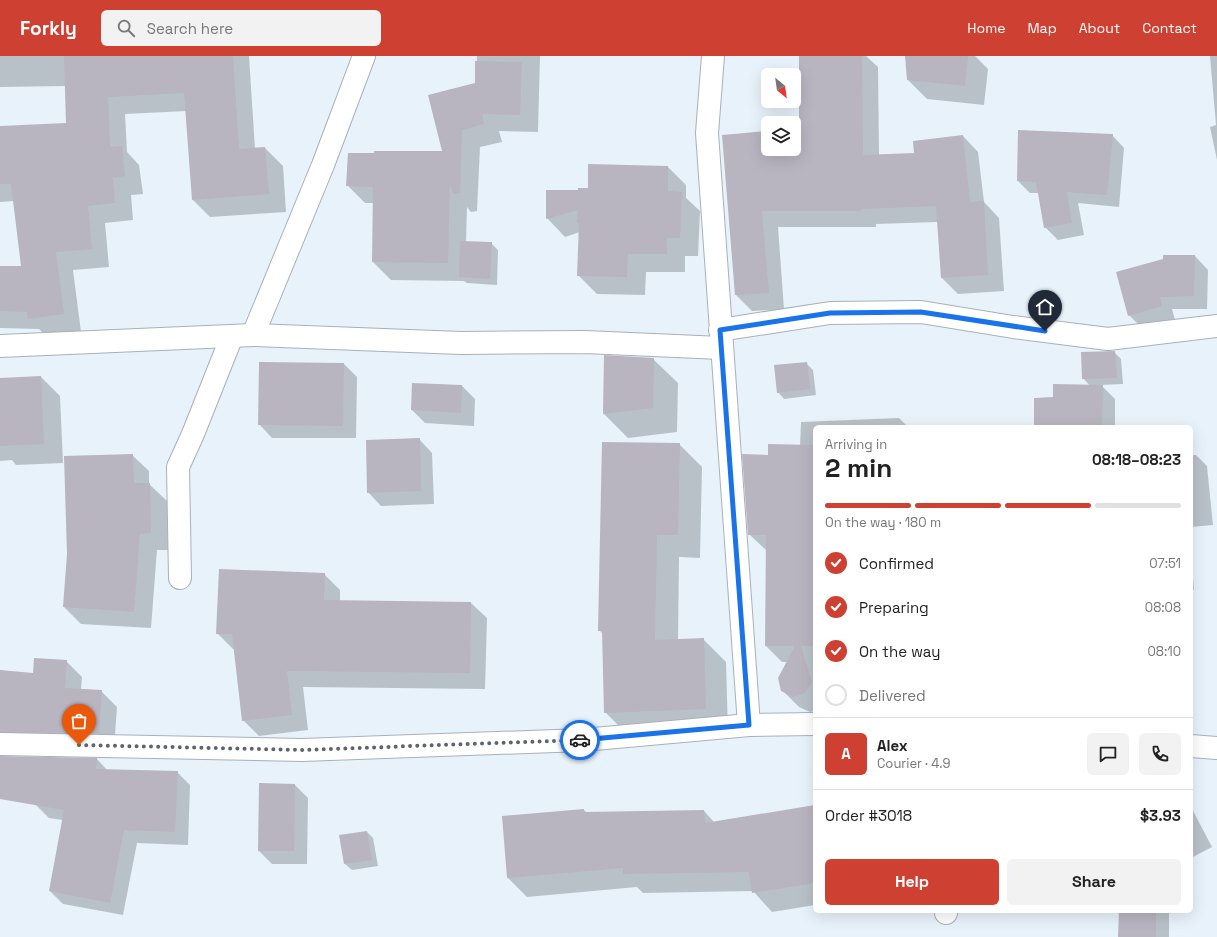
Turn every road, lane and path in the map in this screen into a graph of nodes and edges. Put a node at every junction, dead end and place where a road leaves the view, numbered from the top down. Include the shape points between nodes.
1 (364, 56) edge
2 (713, 56) edge
3 (1217, 326) edge
4 (253, 335) junction
5 (232, 336) junction
6 (721, 339) junction
7 (0, 346) edge
8 (180, 578) dead end
9 (813, 724) edge
10 (749, 725) junction
11 (0, 744) edge
12 (1193, 746) edge
13 (1217, 748) edge

1 - 4 street via 323,165
2 - 6 street via 707,133
3 - 6 street via 1108,338 1013,327 921,312 830,313
4 - 5 street
4 - 6 street via 461,343
5 - 7 street
5 - 8 street via 178,467
6 - 10 street
9 - 10 street
10 - 11 street via 582,740 302,750
12 - 13 street

